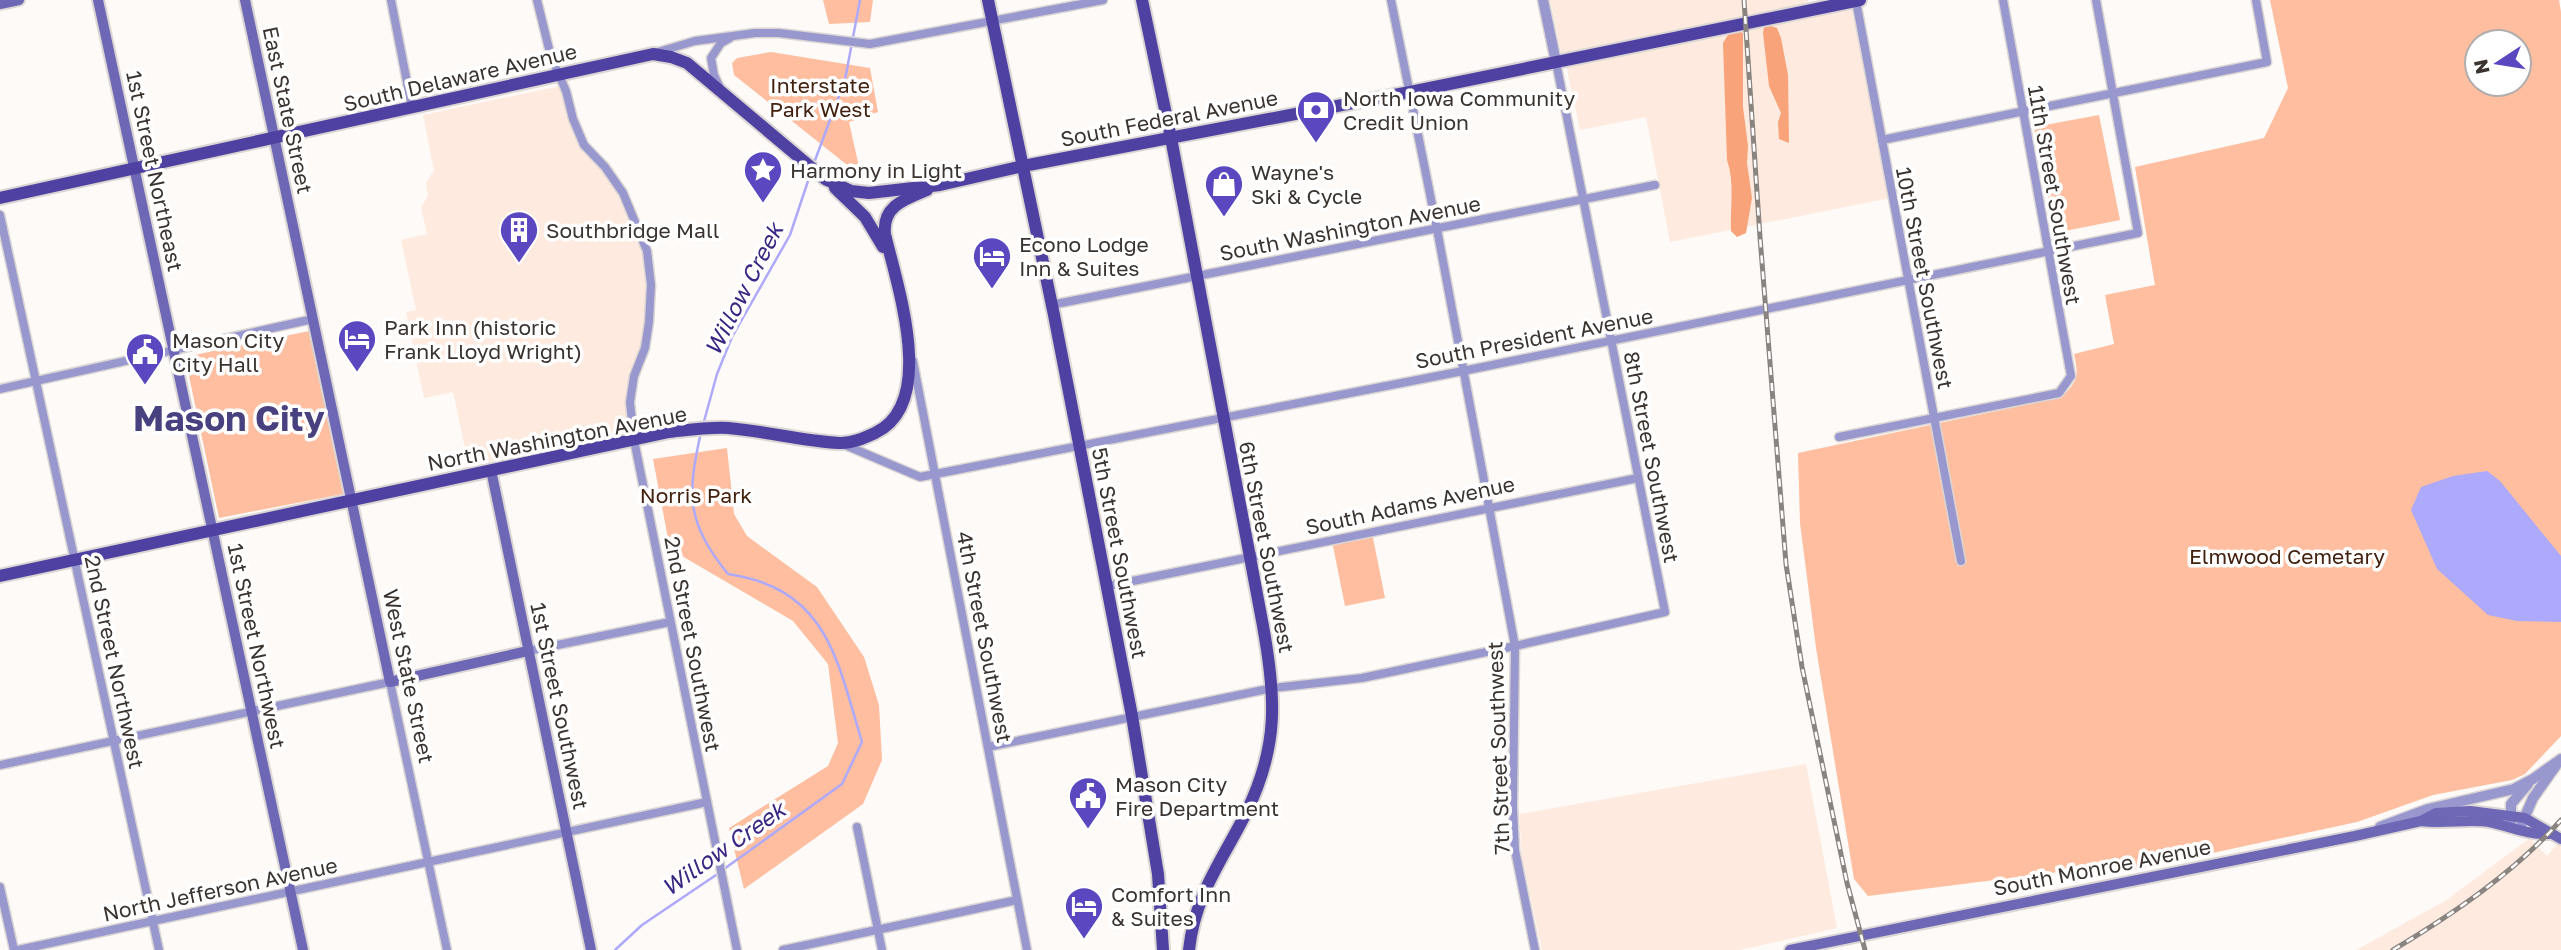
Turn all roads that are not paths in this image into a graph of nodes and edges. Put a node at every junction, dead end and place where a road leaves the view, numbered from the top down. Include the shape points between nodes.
1 (19, 0) edge
2 (98, 0) edge
3 (245, 0) edge
4 (391, 0) edge
5 (537, 0) edge
6 (988, 0) edge
7 (1103, 0) edge
8 (1142, 0) edge
9 (1391, 0) edge
10 (1543, 0) edge
11 (2003, 0) edge
12 (2096, 0) edge
13 (2256, 0) edge
14 (1858, 1) edge
15 (0, 4) edge
16 (993, 23) junction
17 (733, 37) junction
18 (653, 54) junction
19 (1556, 62) junction
20 (559, 75) junction
21 (722, 92) junction
22 (1410, 92) junction
23 (2113, 93) junction
24 (412, 108) junction
25 (2022, 113) junction
26 (1171, 138) junction
27 (275, 139) junction
28 (1882, 140) junction
29 (1023, 166) junction
30 (135, 169) junction
31 (825, 178) junction
32 (940, 185) junction
33 (1655, 185) dead end
34 (0, 198) edge
35 (1583, 200) junction
36 (0, 215) edge
37 (1437, 229) junction
38 (2048, 251) junction
39 (892, 263) junction
40 (1197, 275) junction
41 (1908, 280) junction
42 (1051, 305) junction
43 (313, 319) junction
44 (907, 331) junction
45 (1611, 340) junction
46 (174, 350) junction
47 (1463, 371) junction
48 (36, 381) junction
49 (0, 389) edge
50 (1223, 416) junction
51 (1934, 418) junction
52 (1839, 437) dead end
53 (634, 440) junction
54 (842, 444) junction
55 (1080, 444) junction
56 (491, 470) junction
57 (936, 474) junction
58 (1638, 478) junction
59 (351, 500) junction
60 (1490, 508) junction
61 (213, 531) junction
62 (1249, 559) junction
63 (75, 560) junction
64 (1961, 561) dead end
65 (0, 576) edge
66 (1108, 586) junction
67 (670, 622) junction
68 (1515, 646) junction
69 (528, 651) junction
70 (390, 682) junction
71 (1273, 688) junction
72 (252, 712) junction
73 (1132, 716) junction
74 (114, 741) junction
75 (988, 747) junction
76 (2561, 758) edge
77 (0, 765) edge
78 (2533, 779) junction
79 (707, 802) junction
80 (2510, 815) junction
81 (2525, 818) junction
82 (2421, 821) junction
83 (857, 827) dead end
84 (2515, 828) junction
85 (566, 832) junction
86 (2549, 834) junction
87 (2355, 836) junction
88 (2561, 839) edge
89 (429, 862) junction
90 (0, 887) edge
91 (290, 891) junction
92 (1017, 901) junction
93 (153, 921) junction
94 (878, 930) junction
95 (590, 948) edge
96 (16, 950) edge
97 (159, 950) edge
98 (303, 950) edge
99 (447, 950) edge
100 (737, 950) edge
101 (783, 950) edge
102 (882, 950) edge
103 (1027, 950) edge
104 (1163, 950) edge
105 (1189, 950) edge
106 (1535, 950) edge
107 (1790, 950) edge

1 - 15 main road
2 - 30 main road, 1st Street Northeast
3 - 27 main road, East State Street
4 - 24 street
5 - 20 street, 2nd Street Southwest
6 - 16 main road, 5th Street Southwest
7 - 16 street, South Delaware Avenue
8 - 26 main road, 6th Street Southwest
9 - 22 street, 7th Street Southwest
10 - 19 street
11 - 25 street, 11th Street Southwest
12 - 23 street
13 - 23 street via 2267,62
14 - 19 main road, South Federal Avenue
14 - 28 street, 10th Street Southwest
16 - 17 street, South Delaware Avenue via 870,44 779,33
16 - 29 main road, 5th Street Southwest
17 - 18 street, South Delaware Avenue via 695,41
17 - 21 street via 721,43 711,58
18 - 20 main road, South Delaware Avenue
18 - 21 main road, South Delaware Avenue via 687,63
19 - 22 main road, South Federal Avenue
19 - 35 street, 8th Street Southwest
20 - 24 main road, South Delaware Avenue
20 - 53 street, 2nd Street Southwest via 584,145 623,193 647,251 649,321 630,402
21 - 31 main road, South Federal Avenue
22 - 26 main road, South Federal Avenue
22 - 37 street, 7th Street Southwest
23 - 25 street
23 - 38 street, South President Avenue via 2138,233
24 - 27 main road, South Delaware Avenue
25 - 28 street
25 - 38 street, 11th Street Southwest
26 - 29 main road, South Federal Avenue
26 - 40 main road, 6th Street Southwest
27 - 30 main road, South Delaware Avenue
27 - 43 main road, East State Street
28 - 41 street, 10th Street Southwest
29 - 32 main road, South Federal Avenue
29 - 42 main road, 5th Street Southwest
30 - 34 main road, South Delaware Avenue
30 - 46 main road, 1st Street Northeast
31 - 32 main road, South Federal Avenue via 851,191 869,193
31 - 39 main road via 865,217
32 - 39 main road, North Washington Avenue via 898,202 886,218
33 - 35 street, South Washington Avenue
35 - 37 street, South Washington Avenue
35 - 45 street, 8th Street Southwest
36 - 48 street, 2nd Street Northwest
37 - 40 street, South Washington Avenue
37 - 47 street, 7th Street Southwest
38 - 41 street, South President Avenue
38 - 51 street, 11th Street Southwest via 2071,376 2059,393
39 - 44 main road, North Washington Avenue
40 - 42 street, South Washington Avenue
40 - 50 main road, 6th Street Southwest
41 - 45 street, South President Avenue
41 - 51 street, 10th Street Southwest
42 - 55 main road, 5th Street Southwest
43 - 46 street
43 - 59 main road, West State Street
44 - 54 main road, North Washington Avenue via 909,384 893,421
44 - 57 street, 4th Street Southwest
45 - 47 street, South President Avenue
45 - 58 street, 8th Street Southwest
46 - 48 street
46 - 61 main road, 1st Street Northwest
47 - 50 street, South President Avenue
47 - 60 street, 7th Street Southwest
48 - 49 street
48 - 63 street, 2nd Street Northwest
50 - 55 street, South President Avenue
50 - 62 main road, 6th Street Southwest
51 - 52 street
51 - 64 street, 10th Street Southwest
53 - 54 main road, North Washington Avenue via 726,428
53 - 56 main road, North Washington Avenue
53 - 67 street, 2nd Street Southwest
54 - 57 street via 920,477
55 - 57 street, South President Avenue
55 - 66 main road, 5th Street Southwest
56 - 59 main road, North Washington Avenue
56 - 69 main road, 1st Street Southwest
57 - 75 street, 4th Street Southwest
58 - 60 street, South Adams Avenue
58 - 68 street, 8th Street Southwest via 1665,612
59 - 61 main road, North Washington Avenue
59 - 70 main road, West State Street
60 - 62 street, South Adams Avenue
60 - 68 street, 7th Street Southwest
61 - 63 main road, North Washington Avenue
61 - 72 main road, 1st Street Northwest
62 - 66 street, South Adams Avenue
62 - 71 main road, 6th Street Southwest
63 - 65 main road, North Washington Avenue
63 - 74 street, 2nd Street Northwest
66 - 73 main road, 5th Street Southwest
67 - 69 street
67 - 79 street, 2nd Street Southwest
68 - 71 street via 1362,678
68 - 106 street, 7th Street Southwest via 1515,849
69 - 70 main road
69 - 85 main road, 1st Street Southwest
70 - 72 street
70 - 89 street, West State Street
71 - 73 street
71 - 105 main road, 6th Street Southwest via 1269,751 1246,813 1195,912
72 - 74 street
72 - 91 main road, 1st Street Northwest
73 - 75 street
73 - 104 main road, 5th Street Southwest via 1158,874
74 - 77 street
74 - 93 street, 2nd Street Northwest
75 - 92 street, 4th Street Southwest
76 - 78 street
76 - 81 street
78 - 80 street via 2511,804
78 - 87 street via 2514,789 2428,809
79 - 85 street, North Jefferson Avenue
79 - 100 street, 2nd Street Southwest
80 - 81 main road, South Monroe Avenue
80 - 82 main road, South Monroe Avenue via 2462,811 2435,813
80 - 84 street
81 - 84 street
81 - 86 main road, South Monroe Avenue
82 - 84 main road, South Monroe Avenue via 2487,822
82 - 87 main road, South Monroe Avenue
83 - 94 street
84 - 86 main road, South Monroe Avenue
85 - 89 street, North Jefferson Avenue
85 - 95 main road, 1st Street Southwest
86 - 88 main road, South Monroe Avenue
87 - 107 main road, South Monroe Avenue
89 - 91 street, North Jefferson Avenue
89 - 99 street, West State Street
90 - 96 street
91 - 93 street, North Jefferson Avenue
91 - 98 main road, 1st Street Northwest
92 - 94 street
92 - 103 street, 4th Street Southwest
93 - 96 street, North Jefferson Avenue
93 - 97 street, 2nd Street Northwest
94 - 101 street
94 - 102 street

